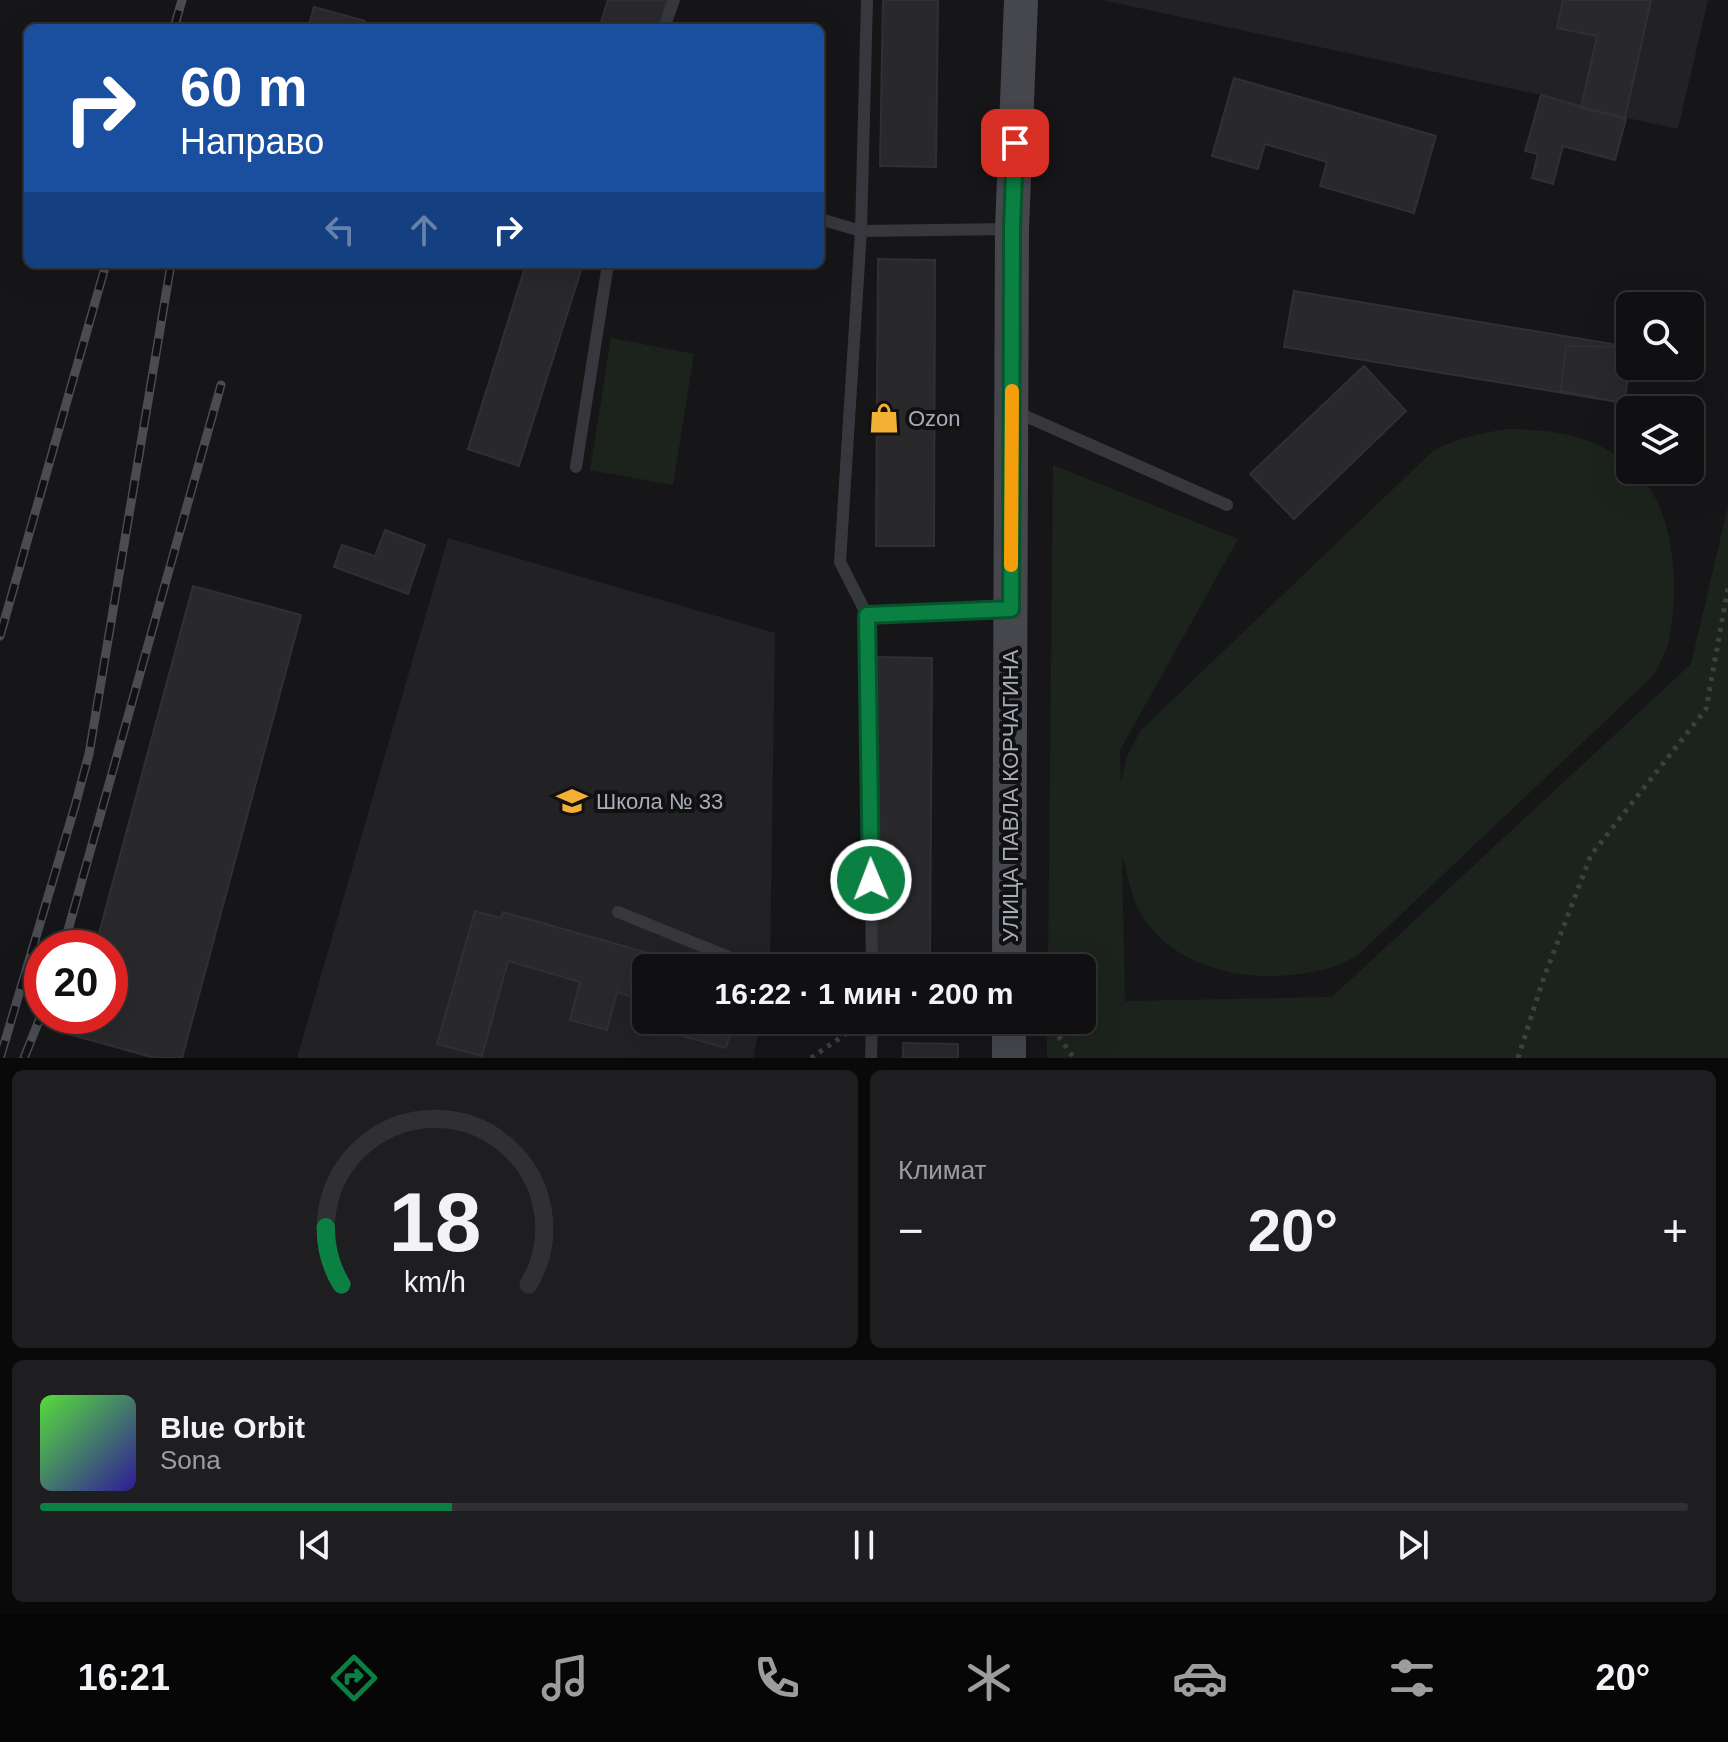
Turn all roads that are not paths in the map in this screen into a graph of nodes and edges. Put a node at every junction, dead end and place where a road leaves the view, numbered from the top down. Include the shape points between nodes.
1 (674, 0) edge
2 (867, 0) edge
3 (1021, 0) edge
4 (665, 24) edge
5 (824, 220) edge
6 (1012, 229) junction
7 (861, 231) junction
8 (607, 268) edge
9 (1011, 410) junction
10 (576, 467) dead end
11 (1227, 505) dead end
12 (1011, 609) junction
13 (867, 615) junction
14 (618, 912) dead end
15 (722, 954) edge
16 (872, 954) edge
17 (1009, 954) edge
18 (872, 1034) edge
19 (1009, 1034) edge
20 (871, 1058) edge
21 (1009, 1058) edge

1 - 4 lane
2 - 7 lane
3 - 6 main road, УЛИЦА ПАВЛА КОРЧАГИНА
5 - 7 lane
6 - 7 lane
6 - 9 main road, УЛИЦА ПАВЛА КОРЧАГИНА
7 - 13 lane via 840,562
8 - 10 lane
9 - 11 lane
9 - 12 main road, УЛИЦА ПАВЛА КОРЧАГИНА
12 - 13 lane
12 - 17 main road, УЛИЦА ПАВЛА КОРЧАГИНА
13 - 16 lane
14 - 15 lane
18 - 20 lane
19 - 21 main road

